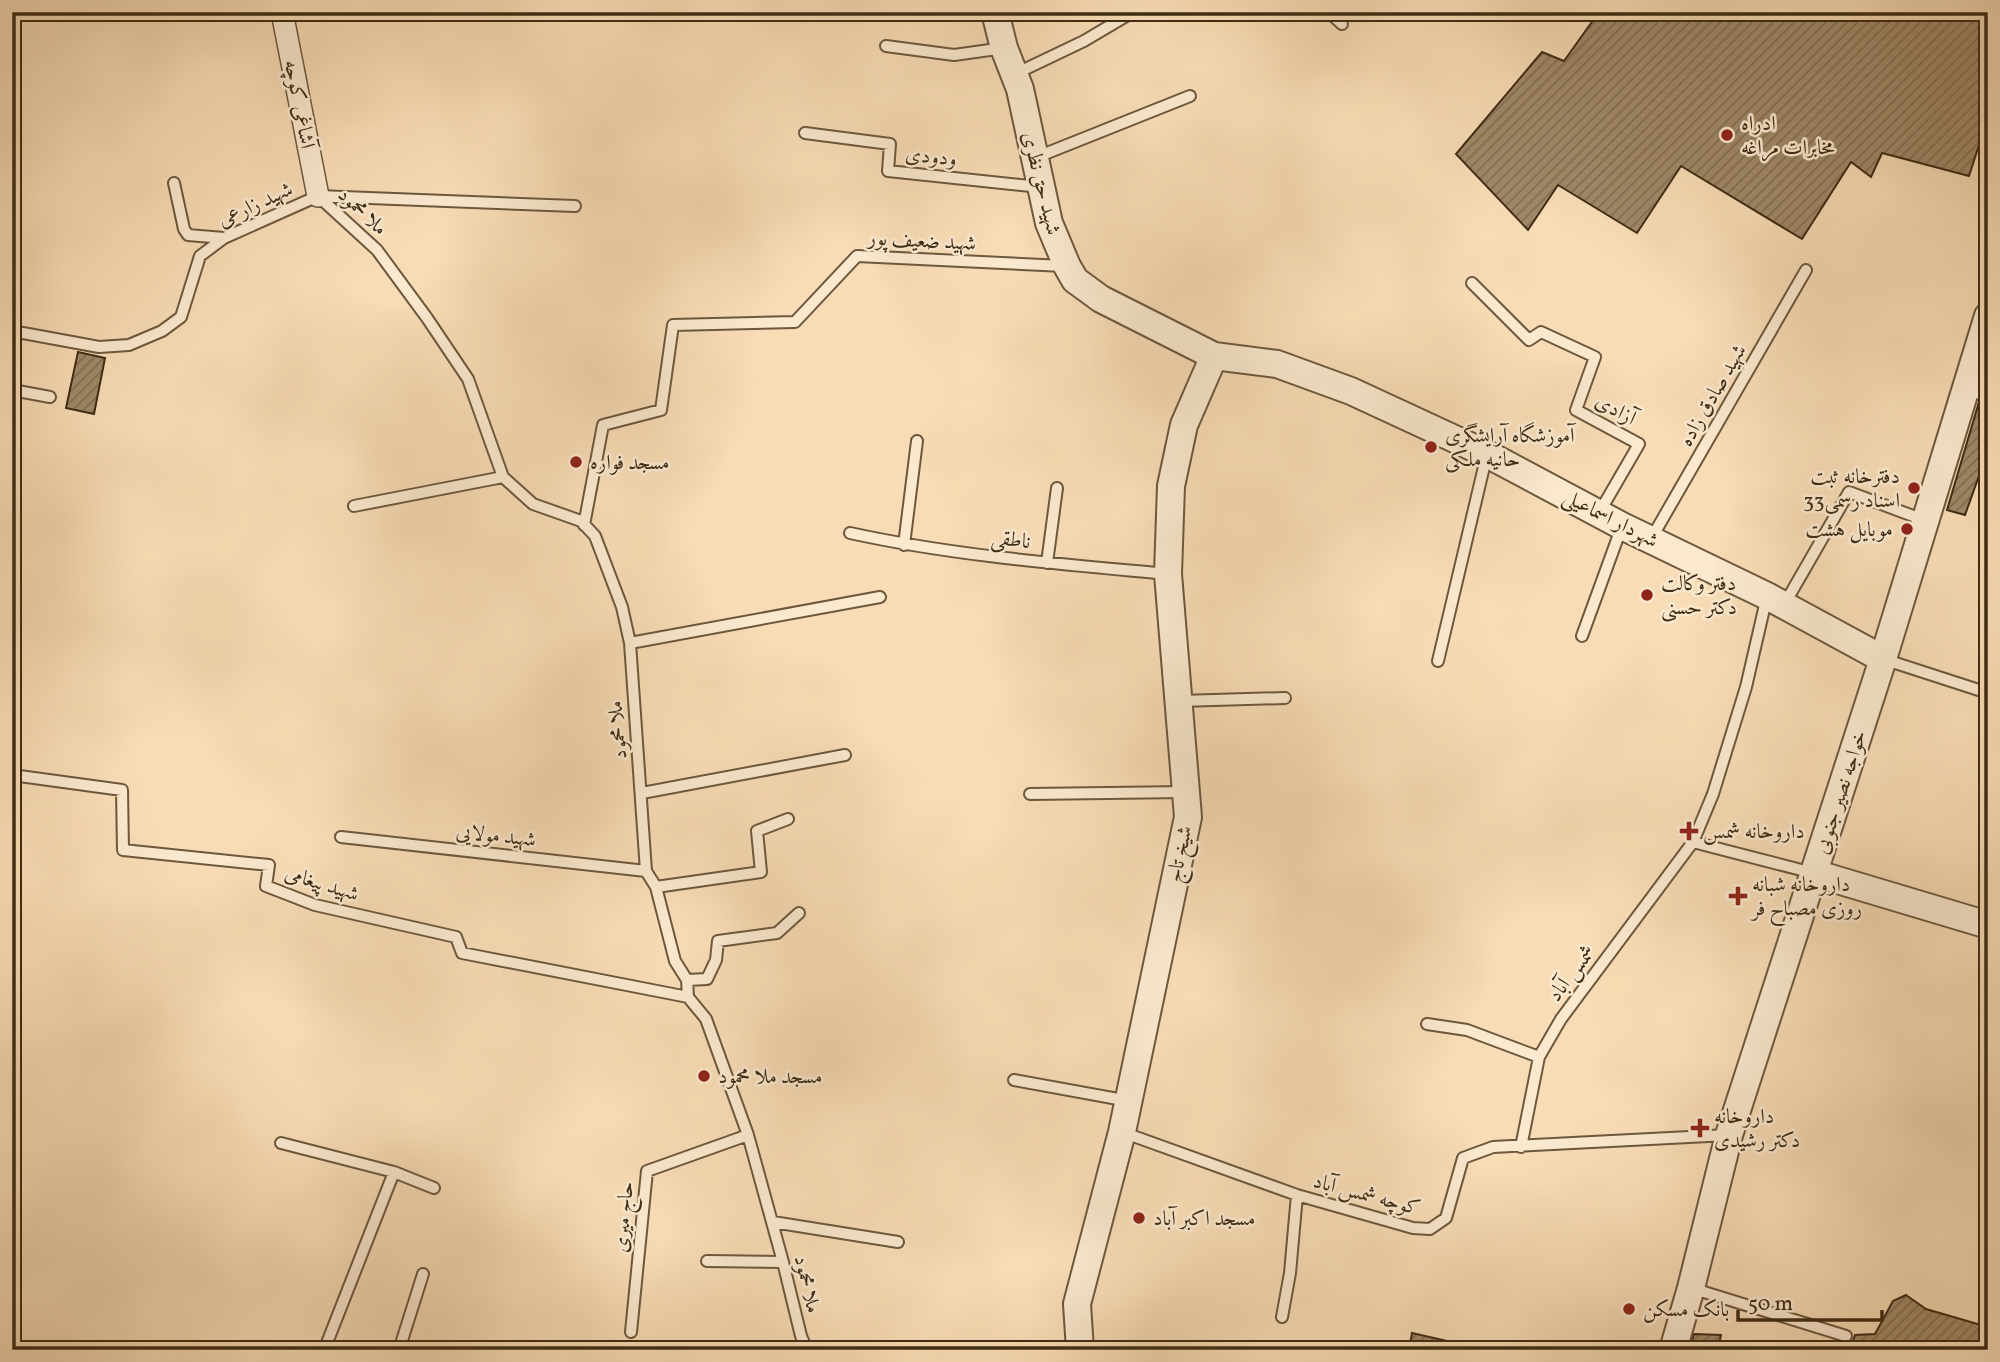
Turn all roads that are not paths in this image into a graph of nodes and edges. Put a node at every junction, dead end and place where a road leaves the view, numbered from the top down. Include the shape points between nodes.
1 (282, 12) edge
2 (995, 12) edge
3 (1133, 12) edge
4 (1329, 12) edge
5 (1342, 24) dead end
6 (886, 46) dead end
7 (1004, 48) junction
8 (1015, 74) junction
9 (1190, 96) dead end
10 (805, 133) dead end
11 (1034, 159) junction
12 (174, 183) dead end
13 (1040, 187) junction
14 (318, 196) junction
15 (575, 206) dead end
16 (224, 238) junction
17 (1067, 266) junction
18 (1805, 270) dead end
19 (1472, 283) dead end
20 (1988, 316) edge
21 (12, 331) edge
22 (1214, 356) junction
23 (12, 390) edge
24 (1977, 393) edge
25 (50, 397) dead end
26 (917, 441) dead end
27 (1487, 454) junction
28 (503, 477) junction
29 (1057, 488) dead end
30 (354, 506) dead end
31 (1599, 513) junction
32 (1924, 520) junction
33 (584, 525) junction
34 (1622, 526) junction
35 (850, 533) dead end
36 (1651, 539) junction
37 (904, 545) junction
38 (1047, 563) junction
39 (1168, 573) junction
40 (880, 597) dead end
41 (1776, 600) junction
42 (1582, 636) dead end
43 (630, 643) junction
44 (1883, 659) junction
45 (1438, 660) dead end
46 (1988, 693) edge
47 (1285, 698) dead end
48 (1180, 701) junction
49 (845, 755) dead end
50 (12, 775) edge
51 (1187, 792) junction
52 (642, 793) junction
53 (1030, 794) dead end
54 (788, 819) dead end
55 (341, 837) dead end
56 (1693, 842) junction
57 (646, 871) junction
58 (1814, 873) junction
59 (656, 887) junction
60 (799, 914) dead end
61 (1988, 925) edge
62 (687, 980) junction
63 (688, 997) junction
64 (1427, 1024) dead end
65 (1539, 1057) junction
66 (1014, 1080) dead end
67 (1129, 1101) junction
68 (1122, 1132) junction
69 (748, 1135) junction
70 (1729, 1135) junction
71 (281, 1143) dead end
72 (1521, 1147) junction
73 (394, 1172) junction
74 (434, 1188) dead end
75 (1297, 1195) junction
76 (773, 1222) junction
77 (898, 1242) dead end
78 (708, 1261) dead end
79 (783, 1262) junction
80 (423, 1274) dead end
81 (1691, 1288) junction
82 (1282, 1317) dead end
83 (631, 1332) dead end
84 (1846, 1336) dead end
85 (329, 1350) edge
86 (399, 1350) edge
87 (807, 1350) edge
88 (1080, 1350) edge
89 (1673, 1350) edge

1 - 14 street, آشاغی کوچه
2 - 7 street, شهید حق نظری
3 - 8 lane
4 - 5 lane
6 - 7 lane via 954,55
7 - 8 street, شهید حق نظری
8 - 11 street, شهید حق نظری
9 - 11 lane
10 - 13 lane, ودودی via 890,144 888,171
11 - 13 street, شهید حق نظری
12 - 16 lane via 188,235
13 - 17 street, شهید حق نظری
14 - 15 lane
14 - 16 lane, شهید زارعی
14 - 28 lane, ملا محمود via 377,250 468,379
16 - 21 lane, شهید زارعی via 200,256 181,317 162,331 129,345 99,347
17 - 22 street, شهید حق نظری via 1075,280 1101,299
17 - 33 lane, شهید ضعیف پور via 857,256 796,322 673,325 661,410 603,425
18 - 36 lane, شهید صادق زاده
19 - 31 lane, آزادی via 1529,340 1541,332 1595,357 1576,410 1639,444
20 - 24 street, خواجه نصیر جنوبی
22 - 27 street, شهردار اسماعیلی via 1277,364 1351,391
22 - 39 street, شیخ تاج via 1184,425 1171,486
23 - 25 lane
24 - 32 street, خواجه نصیر جنوبی
26 - 37 lane
27 - 31 street, شهردار اسماعیلی
27 - 45 lane
28 - 30 lane
28 - 33 lane, ملا محمود via 533,504
29 - 38 lane
31 - 34 street, شهردار اسماعیلی
32 - 41 lane, شمس آباد via 1849,492
32 - 44 street, خواجه نصیر جنوبی
33 - 43 lane, ملا محمود via 595,536 622,607
34 - 36 street, شهردار اسماعیلی
34 - 42 lane
35 - 37 lane, ناطقی
36 - 41 street, شهردار اسماعیلی
37 - 38 lane, ناطقی
38 - 39 lane, ناطقی
39 - 48 street, شیخ تاج
40 - 43 lane
41 - 44 street, شهردار اسماعیلی
41 - 56 lane, شمس آباد
43 - 52 lane, ملا محمود
44 - 46 lane
44 - 58 street, خواجه نصیر جنوبی
47 - 48 lane
48 - 51 street, شیخ تاج
49 - 52 lane
50 - 63 lane, شهید پیغامی via 122,790 123,850 269,866 266,886 315,905 456,937 462,953
51 - 53 lane
51 - 67 street, شیخ تاج via 1188,817
52 - 57 lane, ملا محمود
54 - 59 lane via 757,831 761,872
55 - 57 lane, شهید مولایی
56 - 58 lane
56 - 65 lane, شمس آباد via 1561,1019
57 - 59 lane, ملا محمود
58 - 61 street
58 - 70 street, خواجه نصیر جنوبی
59 - 62 lane, ملا محمود via 675,961
60 - 62 lane via 777,933 718,941 707,979
62 - 63 lane, ملا محمود
63 - 69 lane, ملا محمود via 706,1019
64 - 65 lane via 1467,1030
65 - 72 lane, شمس آباد
66 - 67 lane
67 - 68 street, شیخ تاج
68 - 75 lane, کوچه شمس آباد
68 - 88 street, شیخ تاج via 1077,1304
69 - 76 lane, ملا محمود
69 - 83 lane, حاج میری via 647,1171
70 - 72 lane, کوچه شمس آباد
70 - 81 street, خواجه نصیر جنوبی
71 - 73 lane
72 - 75 lane, کوچه شمس آباد via 1493,1147 1463,1158 1446,1218 1430,1229
73 - 74 lane
73 - 85 lane via 324,1348
75 - 82 lane
76 - 77 lane
76 - 79 lane, ملا محمود
78 - 79 lane
79 - 87 lane, ملا محمود
80 - 86 lane
81 - 84 lane
81 - 89 street, خواجه نصیر جنوبی

